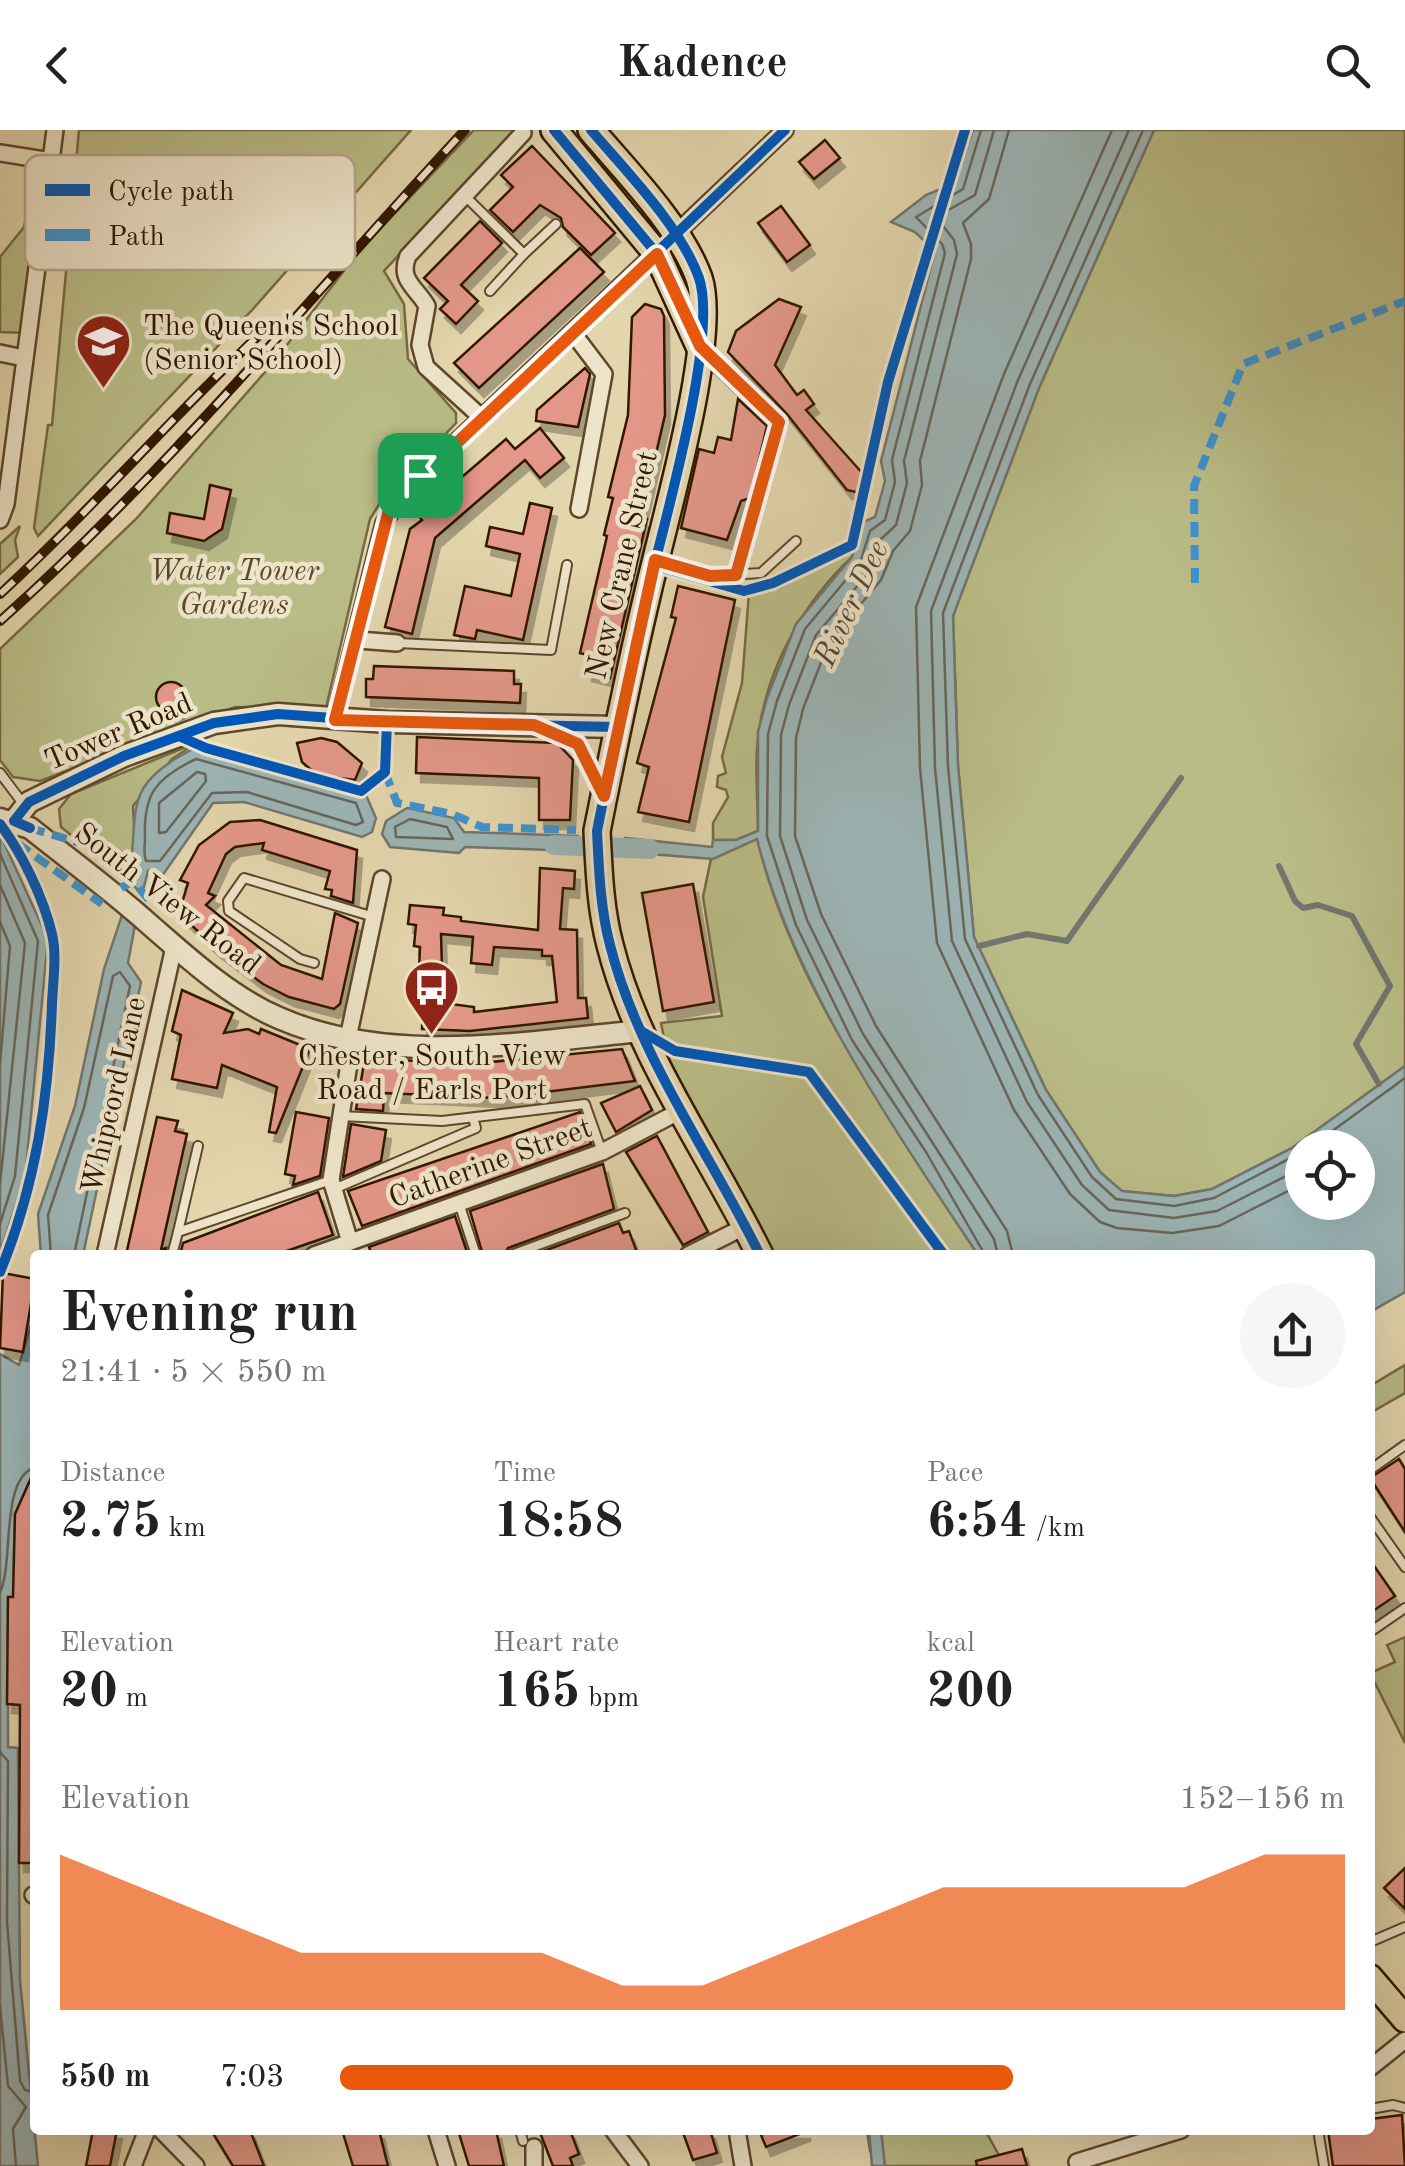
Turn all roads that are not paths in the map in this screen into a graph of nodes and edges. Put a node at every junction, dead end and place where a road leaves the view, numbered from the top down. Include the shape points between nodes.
1 (55, 130) edge
2 (554, 130) edge
3 (591, 130) edge
4 (785, 130) edge
5 (523, 134) dead end
6 (0, 153) edge
7 (52, 155) edge
8 (25, 157) edge
9 (464, 194) junction
10 (556, 224) dead end
11 (666, 246) junction
12 (524, 254) junction
13 (36, 270) edge
14 (490, 291) dead end
15 (573, 334) junction
16 (700, 346) junction
17 (0, 353) edge
18 (24, 358) junction
19 (481, 418) junction
20 (779, 422) joint
21 (451, 447) dead end
22 (398, 451) dead end
23 (438, 458) dead end
24 (420, 475) junction
25 (579, 509) dead end
26 (0, 520) edge
27 (796, 540) dead end
28 (655, 560) junction
29 (567, 565) dead end
30 (736, 575) junction
31 (358, 640) junction
32 (397, 644) joint
33 (335, 720) junction
34 (617, 727) junction
35 (0, 774) edge
36 (10, 816) edge
37 (382, 878) dead end
38 (374, 917) junction
39 (174, 947) junction
40 (314, 963) dead end
41 (641, 1031) junction
42 (350, 1038) junction
43 (682, 1110) junction
44 (340, 1116) junction
45 (473, 1118) junction
46 (198, 1146) dead end
47 (602, 1152) junction
48 (331, 1185) junction
49 (459, 1203) junction
50 (626, 1213) dead end
51 (746, 1226) junction
52 (178, 1232) junction
53 (352, 1249) edge
54 (106, 1250) edge
55 (173, 1250) edge
56 (474, 1250) edge
57 (525, 1250) edge
58 (698, 1250) edge
59 (758, 1250) edge
60 (1405, 1445) edge
61 (1375, 1466) edge
62 (1375, 1524) edge
63 (1405, 1567) edge
64 (1405, 1608) edge
65 (1375, 1629) edge
66 (1405, 1927) edge
67 (1375, 1940) edge
68 (1375, 1983) edge
69 (1402, 2012) edge
70 (1405, 2040) edge
71 (1375, 2064) edge
72 (1375, 2108) edge
73 (1405, 2108) edge
74 (145, 2135) edge
75 (167, 2135) edge
76 (438, 2135) edge
77 (523, 2135) edge
78 (617, 2135) edge
79 (634, 2135) edge
80 (738, 2135) edge
81 (1165, 2135) edge
82 (1319, 2135) edge
83 (529, 2144) joint
84 (624, 2144) junction
85 (1077, 2162) dead end
86 (133, 2166) edge
87 (196, 2166) edge
88 (447, 2166) edge
89 (534, 2166) edge
90 (640, 2166) edge
91 (743, 2166) edge
92 (1324, 2166) edge

1 - 7 street
2 - 11 main road
3 - 11 main road
4 - 11 street
5 - 9 street
6 - 8 street
9 - 12 lane
9 - 19 street via 404,268 427,306 420,345 426,367
10 - 12 lane
11 - 15 street
11 - 16 main road
12 - 14 lane
13 - 18 street
15 - 19 street
15 - 25 street via 604,374
16 - 20 street
16 - 28 main road, New Crane Street
17 - 18 street
18 - 26 street
19 - 21 street
20 - 30 lane
22 - 24 street
23 - 24 street
24 - 31 street via 390,506
27 - 30 lane via 761,573
28 - 30 lane via 710,576
28 - 34 main road, New Crane Street
29 - 32 lane via 551,650
31 - 32 street
31 - 33 street
33 - 34 street, Tower Road
33 - 36 street, Tower Road via 278,714 214,722 124,756
34 - 41 main road, New Crane Street via 598,860 610,946
35 - 36 lane
36 - 39 street, South View Road
37 - 38 street
38 - 40 lane via 244,878 228,900 228,912
38 - 42 street
39 - 42 street, South View Road via 278,1018
39 - 54 street, Whipcord Lane
41 - 42 street, South View Road via 480,1046
41 - 43 main road, New Crane Street
42 - 44 street
43 - 47 street, Catherine Street
43 - 51 main road, New Crane Street
44 - 45 lane
44 - 48 street
45 - 47 lane via 585,1104
45 - 48 lane via 476,1128
46 - 52 lane
47 - 49 street, Catherine Street
48 - 52 lane
48 - 53 street
49 - 53 street, Catherine Street
49 - 56 lane
50 - 57 lane
51 - 58 street
51 - 59 main road, New Crane Street
52 - 55 lane
60 - 61 lane
62 - 63 lane
64 - 65 lane
66 - 67 lane
68 - 69 main road
70 - 71 street
72 - 73 lane
74 - 86 street
75 - 87 street
76 - 88 street
77 - 83 lane
78 - 84 street
79 - 84 street
80 - 91 street
81 - 85 street
82 - 92 lane
83 - 89 street
84 - 90 street

